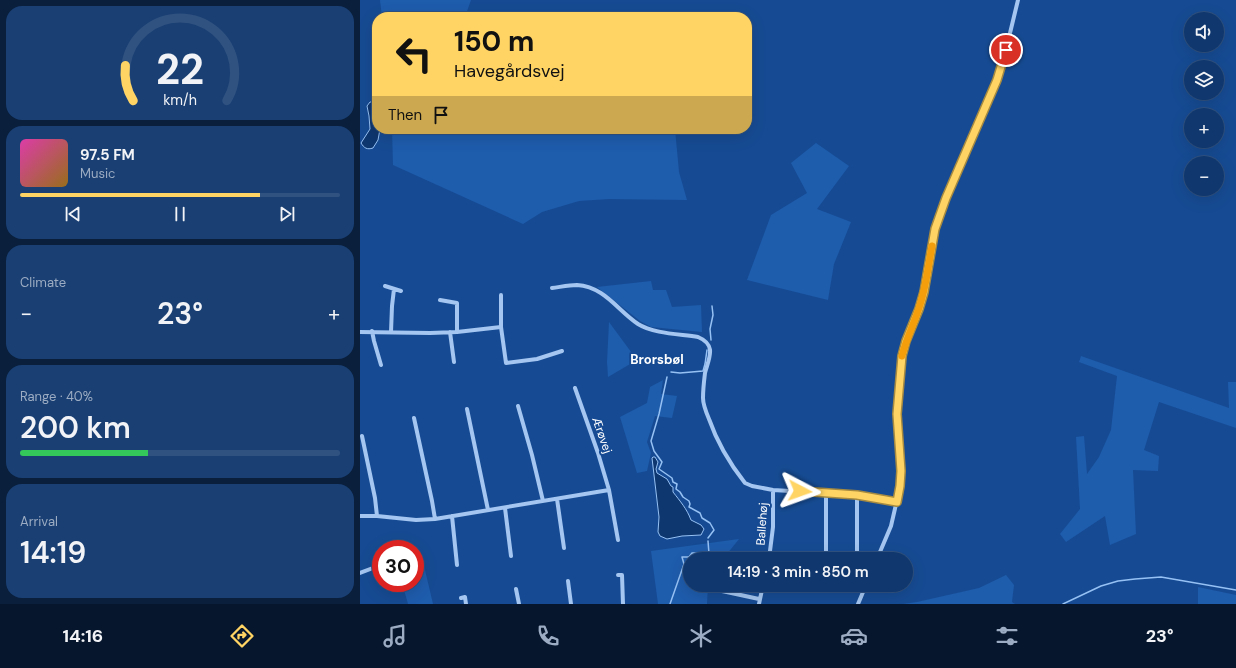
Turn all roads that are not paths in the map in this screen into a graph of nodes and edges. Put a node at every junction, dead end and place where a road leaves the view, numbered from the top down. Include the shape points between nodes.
1 (1018, 0) edge
2 (385, 286) dead end
3 (552, 288) dead end
4 (394, 289) junction
5 (401, 291) dead end
6 (501, 295) dead end
7 (440, 300) dead end
8 (500, 327) junction
9 (372, 331) junction
10 (360, 332) edge
11 (390, 332) junction
12 (450, 332) junction
13 (457, 332) junction
14 (562, 351) dead end
15 (454, 362) dead end
16 (381, 365) dead end
17 (575, 388) dead end
18 (518, 406) dead end
19 (467, 409) dead end
20 (414, 418) dead end
21 (362, 436) dead end
22 (609, 490) junction
23 (774, 490) junction
24 (826, 493) junction
25 (857, 495) junction
26 (557, 499) junction
27 (543, 501) junction
28 (897, 502) junction
29 (505, 508) junction
30 (488, 510) junction
31 (360, 516) edge
32 (376, 516) junction
33 (452, 516) junction
34 (435, 519) junction
35 (618, 540) dead end
36 (564, 548) dead end
37 (769, 552) edge
38 (826, 552) edge
39 (857, 552) edge
40 (880, 552) edge
41 (511, 556) dead end
42 (457, 565) dead end
43 (372, 569) edge
44 (360, 573) edge
45 (618, 575) dead end
46 (568, 581) dead end
47 (516, 589) dead end
48 (725, 592) edge
49 (761, 592) edge
50 (863, 592) edge
51 (461, 598) dead end
52 (759, 602) edge
53 (466, 604) edge
54 (519, 604) edge
55 (571, 604) edge
56 (623, 604) edge
57 (858, 604) edge

1 - 28 street via 997,80 935,229 924,292 902,356 897,414 901,471
2 - 4 street
3 - 23 street via 576,285 589,287 601,293 638,324 650,330 704,339 709,344 711,352 705,374 703,400 713,431 745,483
4 - 5 street
4 - 11 street
6 - 8 street
7 - 13 street via 457,303
8 - 13 street
8 - 14 street via 506,364
9 - 10 street
9 - 11 street
9 - 16 street
11 - 12 street
12 - 13 street
12 - 15 street
17 - 22 street, Ærøvej
18 - 27 street
19 - 30 street
20 - 34 street
21 - 32 street via 375,498
22 - 26 street
22 - 35 street, Ærøvej
23 - 24 street
23 - 37 street, Ballehøj
24 - 25 street
24 - 38 street
25 - 28 street
25 - 39 street
26 - 27 street
26 - 36 street
27 - 29 street
28 - 40 street via 891,526
29 - 30 street
29 - 41 street
30 - 33 street
31 - 32 street
32 - 34 street
33 - 34 street
33 - 42 street
43 - 44 street
45 - 56 street via 622,575
46 - 55 street
47 - 54 street
48 - 52 street
49 - 52 street
50 - 57 street
51 - 53 street via 465,597

